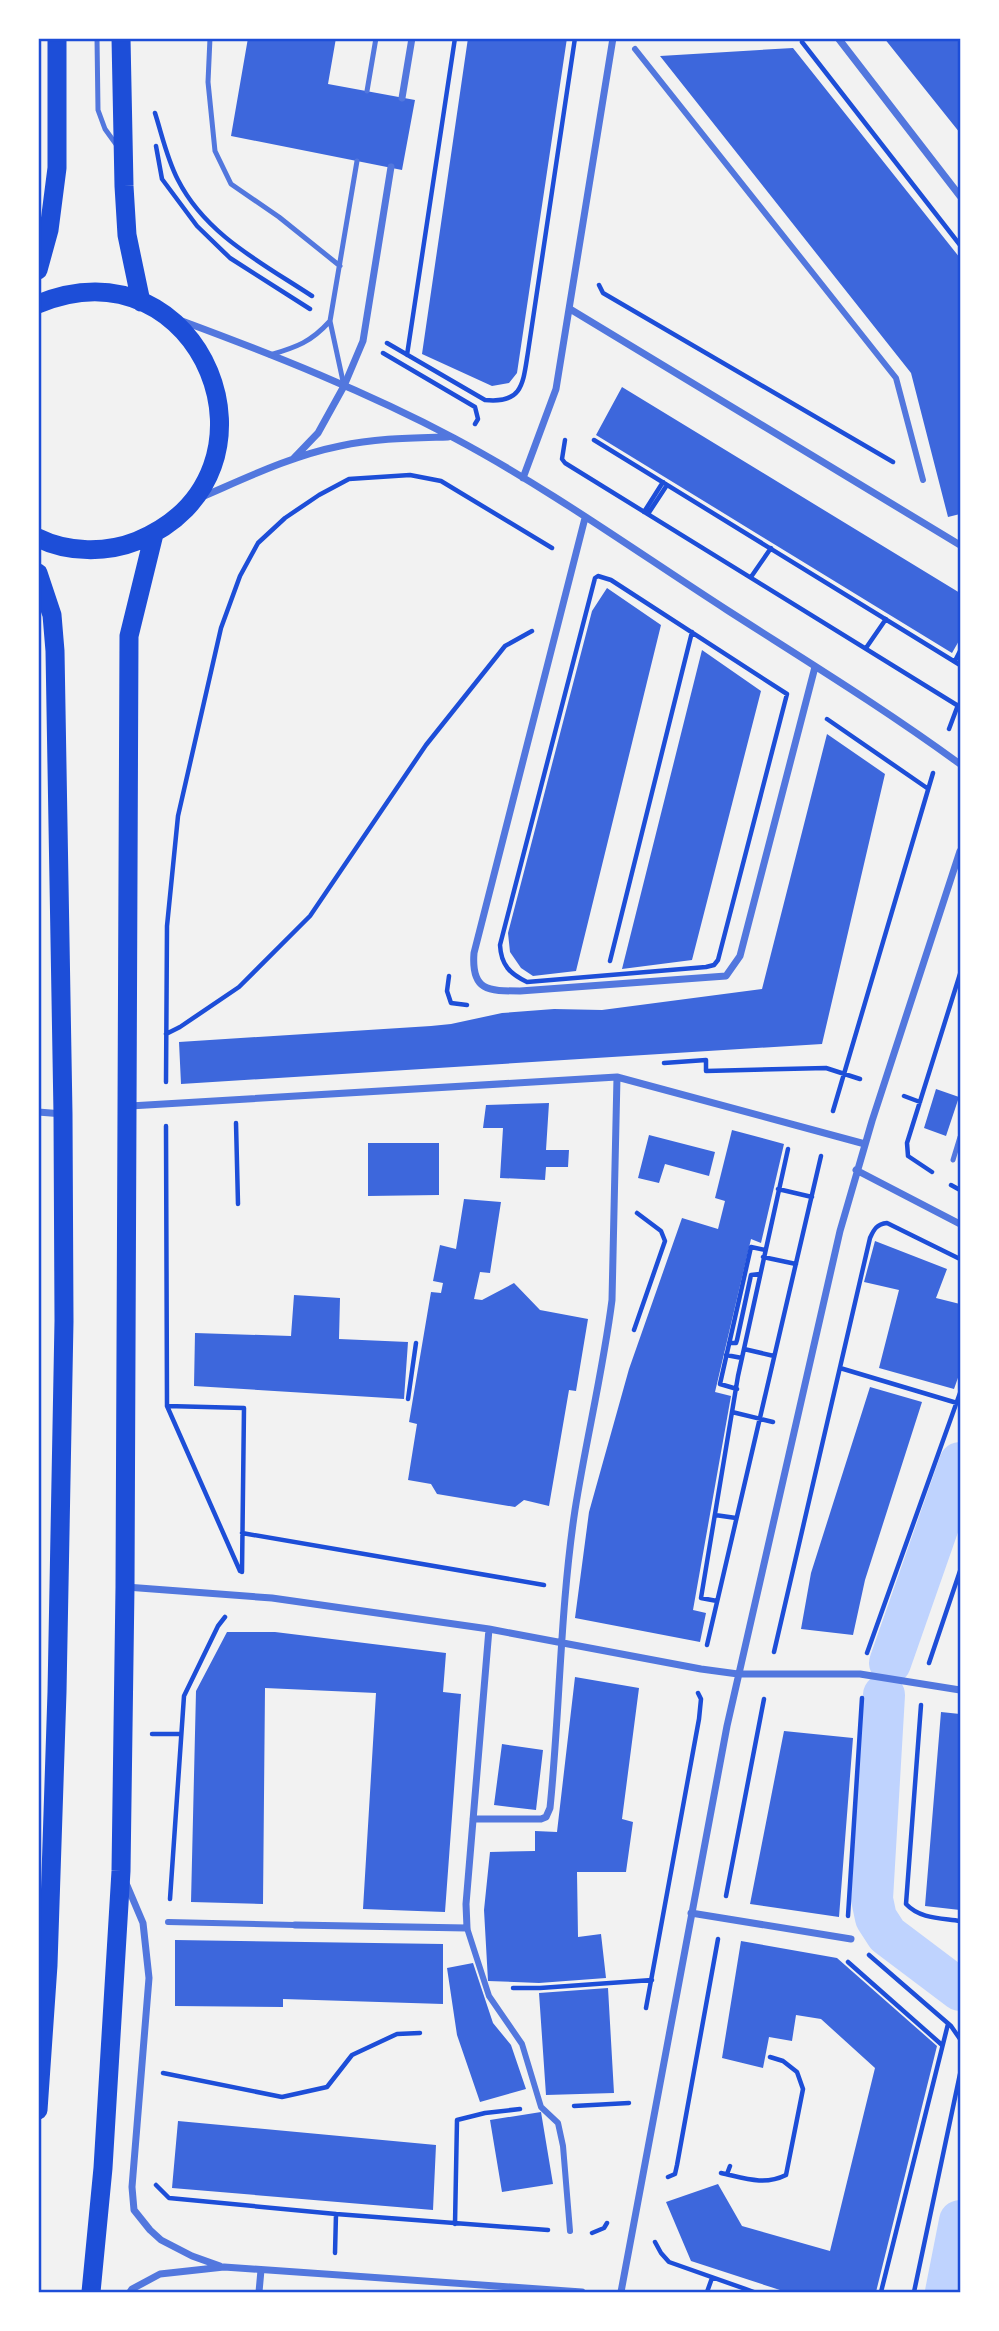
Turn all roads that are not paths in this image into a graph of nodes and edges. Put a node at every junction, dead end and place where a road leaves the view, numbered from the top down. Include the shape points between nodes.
1 (57, 38) edge
2 (97, 38) edge
3 (121, 38) edge
4 (210, 38) edge
5 (376, 38) edge
6 (412, 38) edge
7 (613, 38) edge
8 (838, 38) edge
9 (635, 49) dead end
10 (367, 91) dead end
11 (402, 97) dead end
12 (123, 155) junction
13 (357, 161) dead end
14 (391, 167) dead end
15 (961, 196) edge
16 (340, 266) junction
17 (38, 270) edge
18 (141, 302) junction
19 (38, 304) edge
20 (570, 309) junction
21 (166, 316) junction
22 (330, 321) junction
23 (271, 355) junction
24 (344, 386) junction
25 (452, 437) junction
26 (294, 458) junction
27 (523, 478) junction
28 (923, 480) road end
29 (191, 501) junction
30 (585, 518) junction
31 (154, 534) junction
32 (38, 538) edge
33 (961, 545) edge
34 (38, 573) edge
35 (815, 667) junction
36 (961, 764) edge
37 (961, 851) edge
38 (617, 1077) junction
39 (126, 1106) junction
40 (38, 1112) edge
41 (63, 1114) junction
42 (961, 1137) edge
43 (864, 1144) junction
44 (953, 1160) dead end
45 (856, 1170) junction
46 (961, 1224) edge
47 (125, 1587) junction
48 (489, 1629) junction
49 (560, 1641) junction
50 (738, 1674) junction
51 (961, 1690) edge
52 (473, 1819) junction
53 (121, 1871) junction
54 (691, 1913) junction
55 (168, 1923) road end
56 (295, 1925) joint
57 (467, 1928) junction
58 (851, 1939) road end
59 (38, 2110) edge
60 (570, 2231) road end
61 (224, 2267) junction
62 (261, 2270) junction
63 (90, 2292) edge
64 (130, 2292) edge
65 (259, 2292) edge
66 (582, 2292) edge
67 (621, 2292) edge

1 - 17 highway via 57,168
2 - 12 lane via 99,110 105,129
3 - 12 highway
4 - 16 lane via 208,82 215,151 231,184
5 - 10 lane
6 - 11 street
7 - 20 street
8 - 15 street
9 - 28 street via 896,378
12 - 18 highway via 127,235
13 - 16 lane
14 - 24 street via 363,341
16 - 22 lane
18 - 19 highway via 113,293 85,292
18 - 21 highway
20 - 27 street via 556,389
20 - 33 street
21 - 23 street
21 - 29 highway via 188,335 205,359 220,414 210,470
22 - 23 lane via 296,348
22 - 24 lane
23 - 24 street
24 - 25 street
24 - 26 street via 318,433
25 - 26 street via 384,439
25 - 27 street
26 - 29 street
27 - 30 street
29 - 31 highway
30 - 35 street
30 - 35 street via 474,953 476,979 490,990 726,976 740,956
31 - 32 highway via 99,550 70,548
31 - 39 highway via 129,636
34 - 41 highway via 52,615 55,651
35 - 36 street
37 - 43 street
38 - 39 street
38 - 43 street
38 - 49 street via 612,1300 575,1510
39 - 47 highway
40 - 41 street
41 - 59 highway via 57,1692
42 - 44 lane
43 - 45 street
45 - 46 street
45 - 50 street
47 - 48 street via 272,1598
47 - 53 highway
48 - 49 street
48 - 52 street
49 - 50 street
49 - 52 street via 548,1813 535,1820
50 - 51 street via 864,1674
50 - 54 street
52 - 57 street
53 - 61 street via 142,1923 149,1978 134,2210 161,2240
53 - 63 highway via 103,2168
54 - 58 street
54 - 67 street
55 - 56 street
56 - 57 street
57 - 60 street via 489,1996 522,2044 541,2107 558,2123
61 - 62 street
61 - 64 street via 160,2274
62 - 65 street
62 - 66 street

